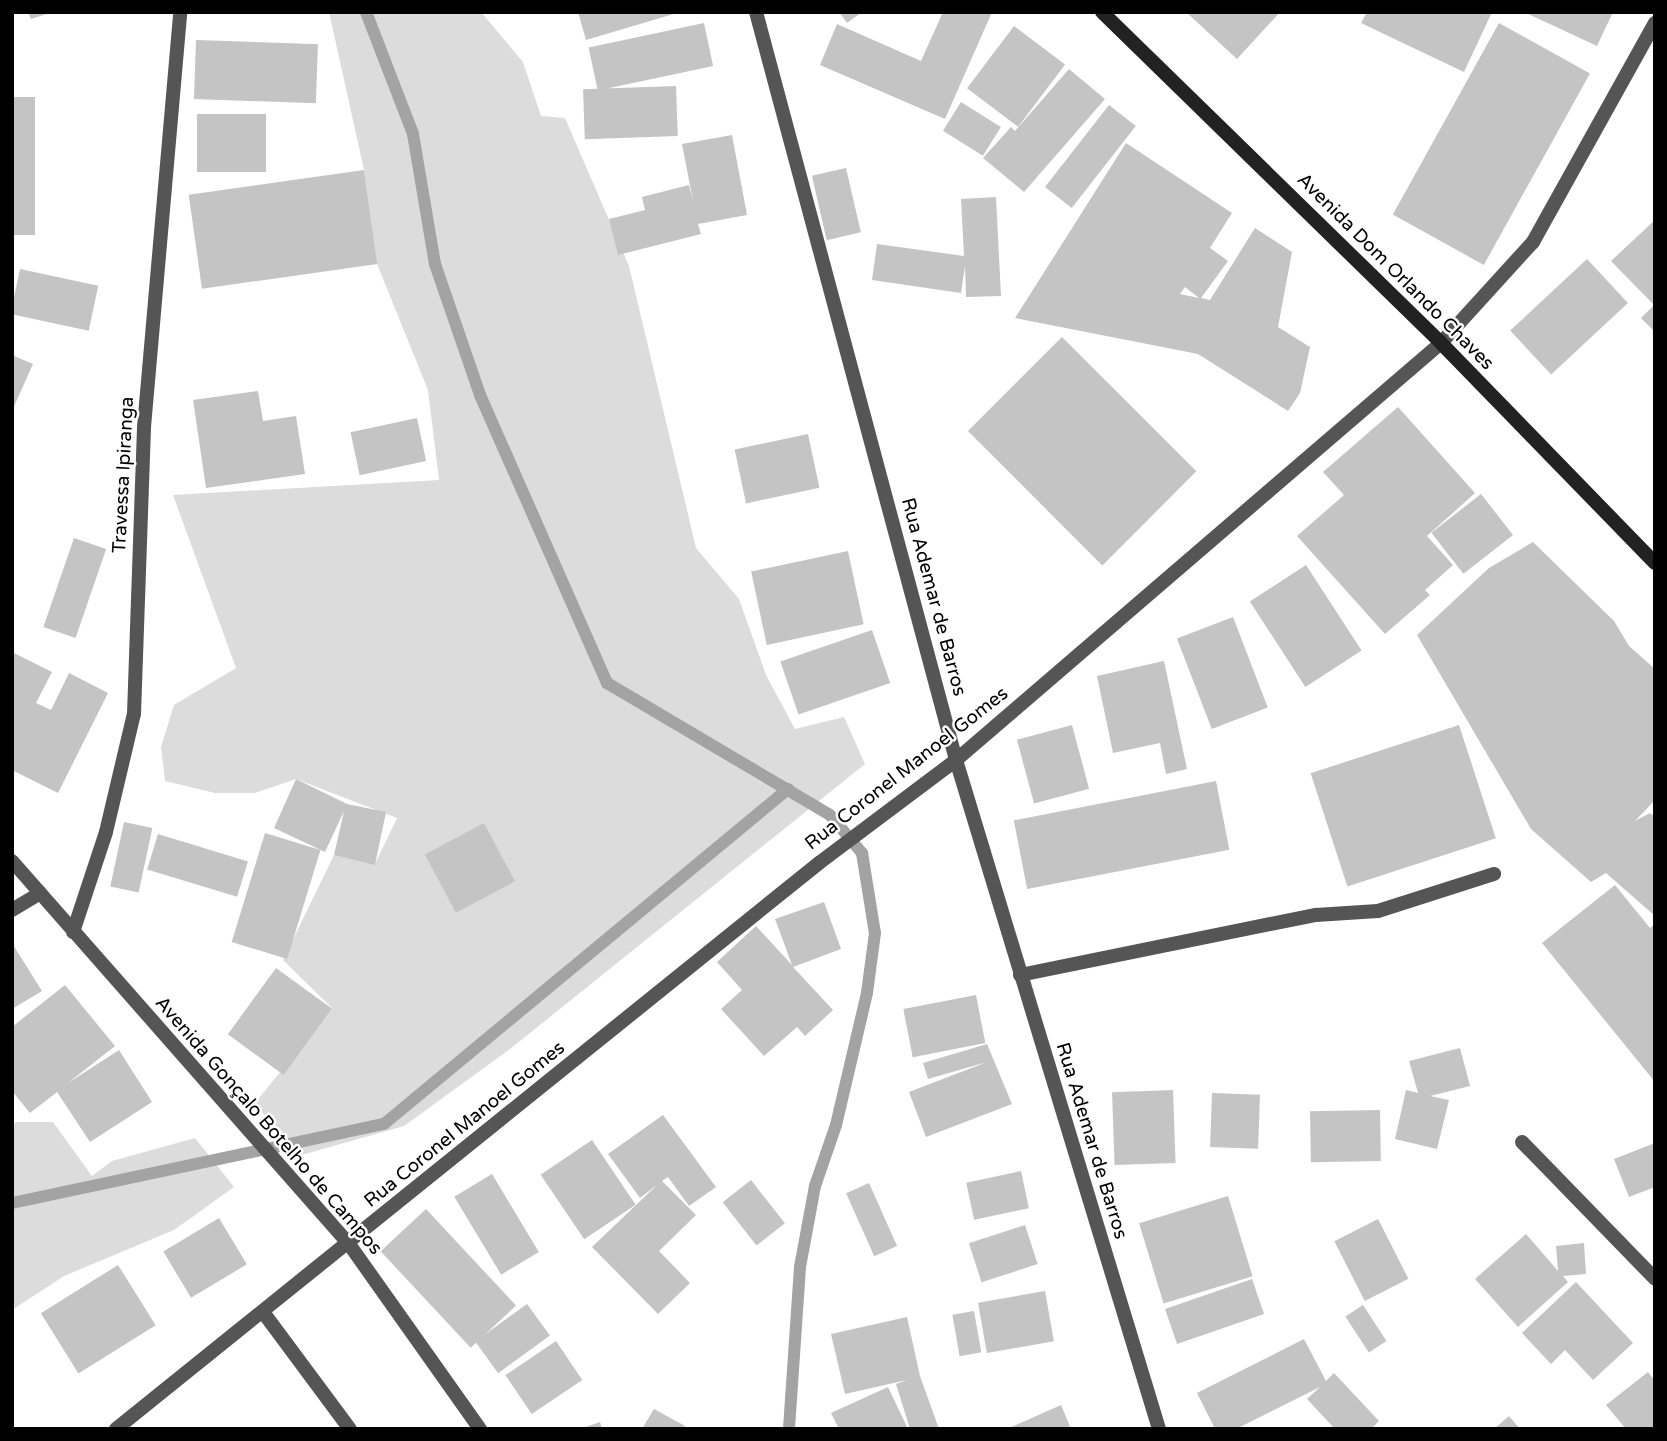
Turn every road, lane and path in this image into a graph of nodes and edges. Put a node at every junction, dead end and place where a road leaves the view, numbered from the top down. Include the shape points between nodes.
1 (180, 12) edge
2 (756, 12) edge
3 (1102, 12) edge
4 (1655, 23) edge
5 (1441, 343) junction
6 (1655, 563) edge
7 (956, 760) junction
8 (12, 861) edge
9 (1494, 874) dead end
10 (40, 893) junction
11 (12, 910) edge
12 (73, 932) junction
13 (1020, 975) junction
14 (1522, 1142) dead end
15 (349, 1244) junction
16 (1655, 1279) edge
17 (262, 1312) junction
18 (116, 1429) edge
19 (350, 1429) edge
20 (480, 1429) edge
21 (1159, 1429) edge

1 - 12 street, Travessa Ipiranga via 144,427 134,714 106,832
2 - 7 street, Rua Ademar de Barros
3 - 5 main road, Avenida Dom Orlando Chaves
4 - 5 street, Rua Coronel Manoel Gomes via 1533,242
5 - 6 main road, Avenida Dom Orlando Chaves
5 - 7 street, Rua Coronel Manoel Gomes
7 - 13 street, Rua Ademar de Barros
7 - 15 street, Rua Coronel Manoel Gomes via 819,863
8 - 10 street, Avenida Gonçalo Botelho de Campos
9 - 13 street via 1378,911 1316,915
10 - 11 street
10 - 12 street, Avenida Gonçalo Botelho de Campos
12 - 15 street, Avenida Gonçalo Botelho de Campos
13 - 21 street, Rua Ademar de Barros
14 - 16 street
15 - 17 street, Rua Coronel Manoel Gomes
15 - 20 street, Avenida Gonçalo Botelho de Campos
17 - 18 street, Rua Coronel Manoel Gomes
17 - 19 street

